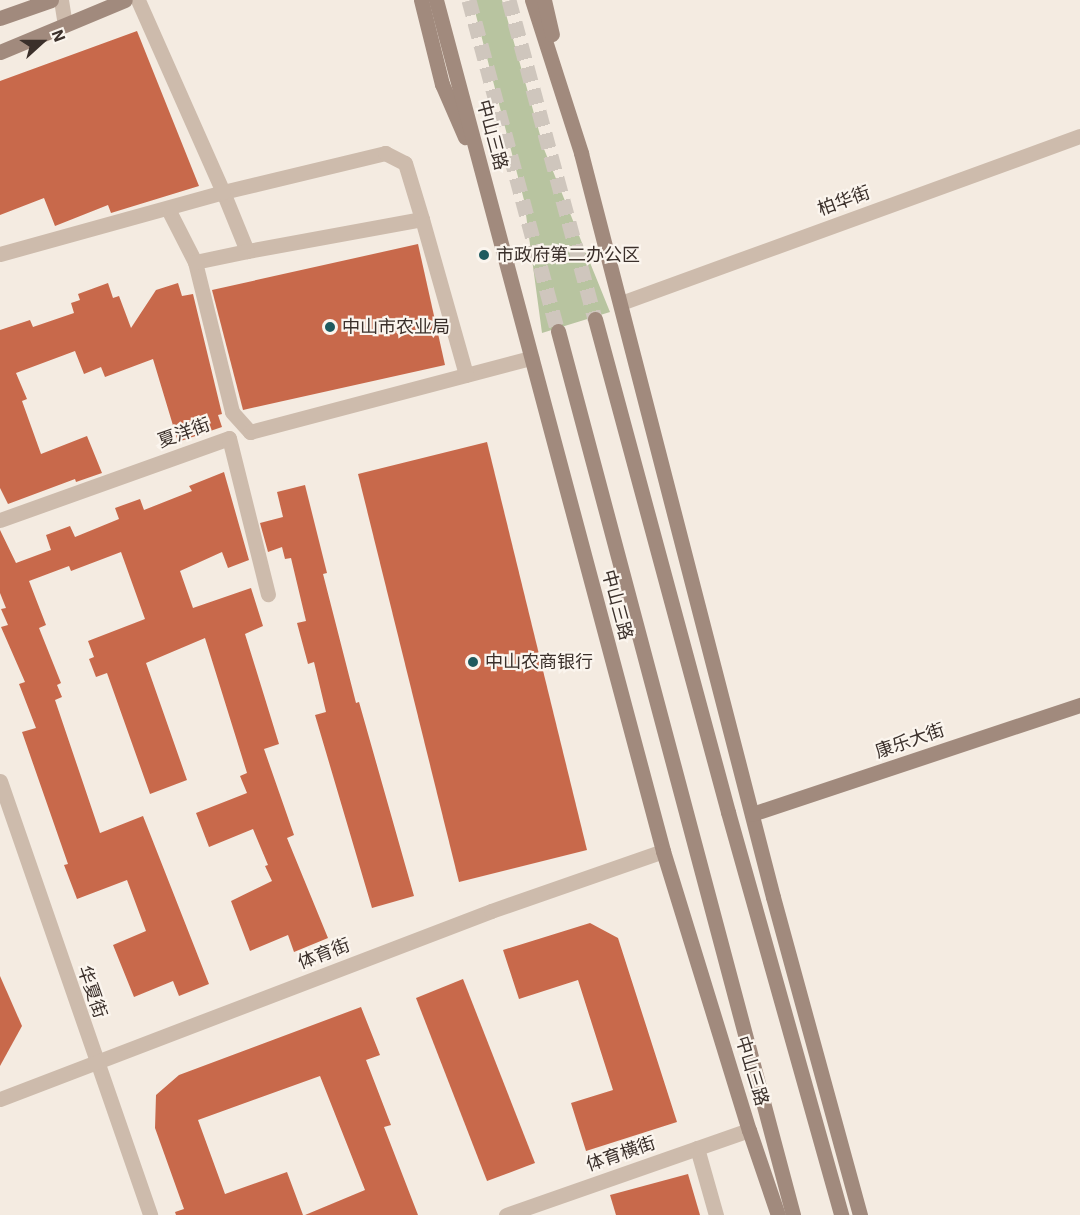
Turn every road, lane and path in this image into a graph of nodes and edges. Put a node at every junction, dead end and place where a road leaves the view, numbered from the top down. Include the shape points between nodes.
1 (51, 0) edge
2 (60, 0) edge
3 (125, 0) edge
4 (138, 0) edge
5 (421, 0) edge
6 (436, 0) edge
7 (532, 0) edge
8 (544, 0) edge
9 (0, 18) edge
10 (65, 25) junction
11 (0, 52) edge
12 (1080, 136) edge
13 (581, 153) junction
14 (484, 180) junction
15 (223, 192) junction
16 (168, 209) junction
17 (422, 219) junction
18 (247, 251) junction
19 (0, 254) edge
20 (195, 262) junction
21 (621, 303) junction
22 (595, 319) tunnel mouth
23 (558, 331) tunnel mouth
24 (531, 358) junction
25 (466, 375) junction
26 (0, 520) edge
27 (268, 594) dead end
28 (1080, 705) edge
29 (0, 781) edge
30 (752, 814) junction
31 (663, 851) junction
32 (96, 1063) junction
33 (0, 1099) edge
34 (749, 1130) junction
35 (697, 1148) junction
36 (150, 1215) edge
37 (507, 1215) edge
38 (716, 1215) edge
39 (778, 1215) edge
40 (793, 1215) edge
41 (841, 1215) edge
42 (860, 1215) edge

1 - 9 main road
2 - 10 street
3 - 10 main road
4 - 15 street
5 - 14 main road via 442,84
6 - 14 main road, 中山三路
7 - 13 main road
8 - 13 main road
10 - 11 main road
12 - 21 street, 柏华街
13 - 21 main road
14 - 24 main road, 中山三路
15 - 16 street
15 - 17 street via 385,153 405,163
15 - 18 street
16 - 19 street
16 - 20 street
17 - 18 street
17 - 25 street
18 - 20 street
20 - 25 street via 232,412 250,432
21 - 30 main road
22 - 41 main road
23 - 40 main road, 中山三路
24 - 25 street
24 - 31 main road, 中山三路
26 - 27 street, 夏洋街 via 229,438
28 - 30 main road, 康乐大街
29 - 32 street, 华夏街
30 - 42 main road
31 - 32 street, 体育街 via 491,911
31 - 34 main road, 中山三路
32 - 33 street, 体育街
32 - 36 street, 华夏街
34 - 35 street, 体育横街
34 - 39 main road, 中山三路
35 - 37 street, 体育横街
35 - 38 street

